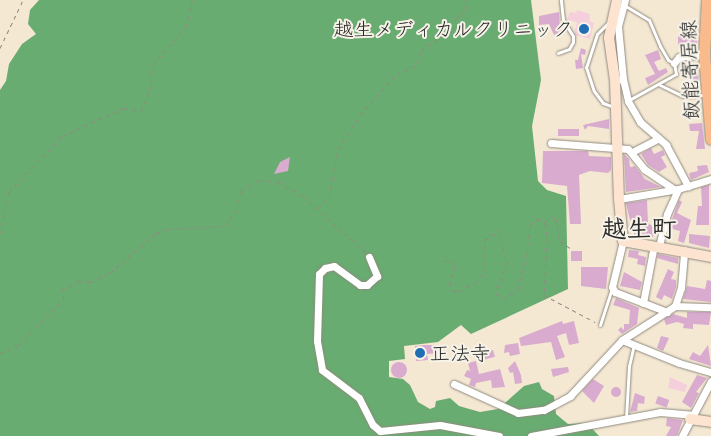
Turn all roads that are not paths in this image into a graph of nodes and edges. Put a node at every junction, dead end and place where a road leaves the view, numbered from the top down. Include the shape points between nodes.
1 (561, 0) edge
2 (707, 0) edge
3 (622, 2) edge
4 (610, 21) junction
5 (708, 27) edge
6 (558, 53) dead end
7 (706, 58) edge
8 (674, 62) junction
9 (619, 80) junction
10 (660, 86) junction
11 (707, 95) junction
12 (628, 101) junction
13 (617, 108) junction
14 (659, 138) junction
15 (711, 139) edge
16 (551, 143) dead end
17 (618, 149) junction
18 (632, 152) junction
19 (711, 179) edge
20 (688, 186) junction
21 (676, 189) junction
22 (619, 199) junction
23 (623, 241) junction
24 (657, 245) junction
25 (684, 250) junction
26 (711, 256) edge
27 (370, 257) road end
28 (612, 287) junction
29 (643, 304) junction
30 (675, 306) junction
31 (711, 307) edge
32 (667, 312) junction
33 (600, 324) road end
34 (622, 340) junction
35 (635, 344) junction
36 (711, 372) edge
37 (711, 381) edge
38 (454, 384) dead end
39 (691, 417) junction
40 (626, 419) junction
41 (711, 422) edge
42 (499, 436) edge
43 (531, 436) edge
44 (682, 436) edge

1 - 6 lane via 563,20 573,42 569,49
2 - 5 main road, 飯能寄居線
3 - 4 street
3 - 8 lane via 649,20 668,60
3 - 9 street via 618,26
4 - 9 street via 610,51
4 - 13 lane via 597,34 586,67 589,80 603,103
5 - 7 main road, 飯能寄居線
7 - 8 street via 679,58
7 - 11 main road, 飯能寄居線
8 - 10 lane via 676,74
9 - 12 street
9 - 13 street
10 - 11 lane via 683,96
10 - 12 lane
11 - 15 main road, 飯能寄居線
12 - 14 street via 640,122
13 - 17 street
14 - 18 street
14 - 20 street via 676,159
16 - 17 street
17 - 18 street
17 - 22 street
18 - 21 street via 644,169
19 - 20 street
20 - 21 street
21 - 22 street
21 - 24 street
22 - 23 street
23 - 24 street
23 - 28 street
24 - 25 street
24 - 29 street
25 - 26 street
25 - 30 street via 681,288
27 - 42 street via 377,276 367,285 360,285 334,266 319,274 317,341 322,370 359,398 373,426 380,431 440,425
28 - 29 street via 615,292
28 - 33 lane
29 - 32 street
30 - 31 street
30 - 32 street
32 - 34 street
34 - 35 street
34 - 38 street via 570,396 532,414 499,407 484,395
35 - 36 street via 679,363
35 - 40 lane via 629,366
37 - 39 street via 707,394
39 - 40 street via 660,412
39 - 41 street
39 - 44 street
40 - 43 street

